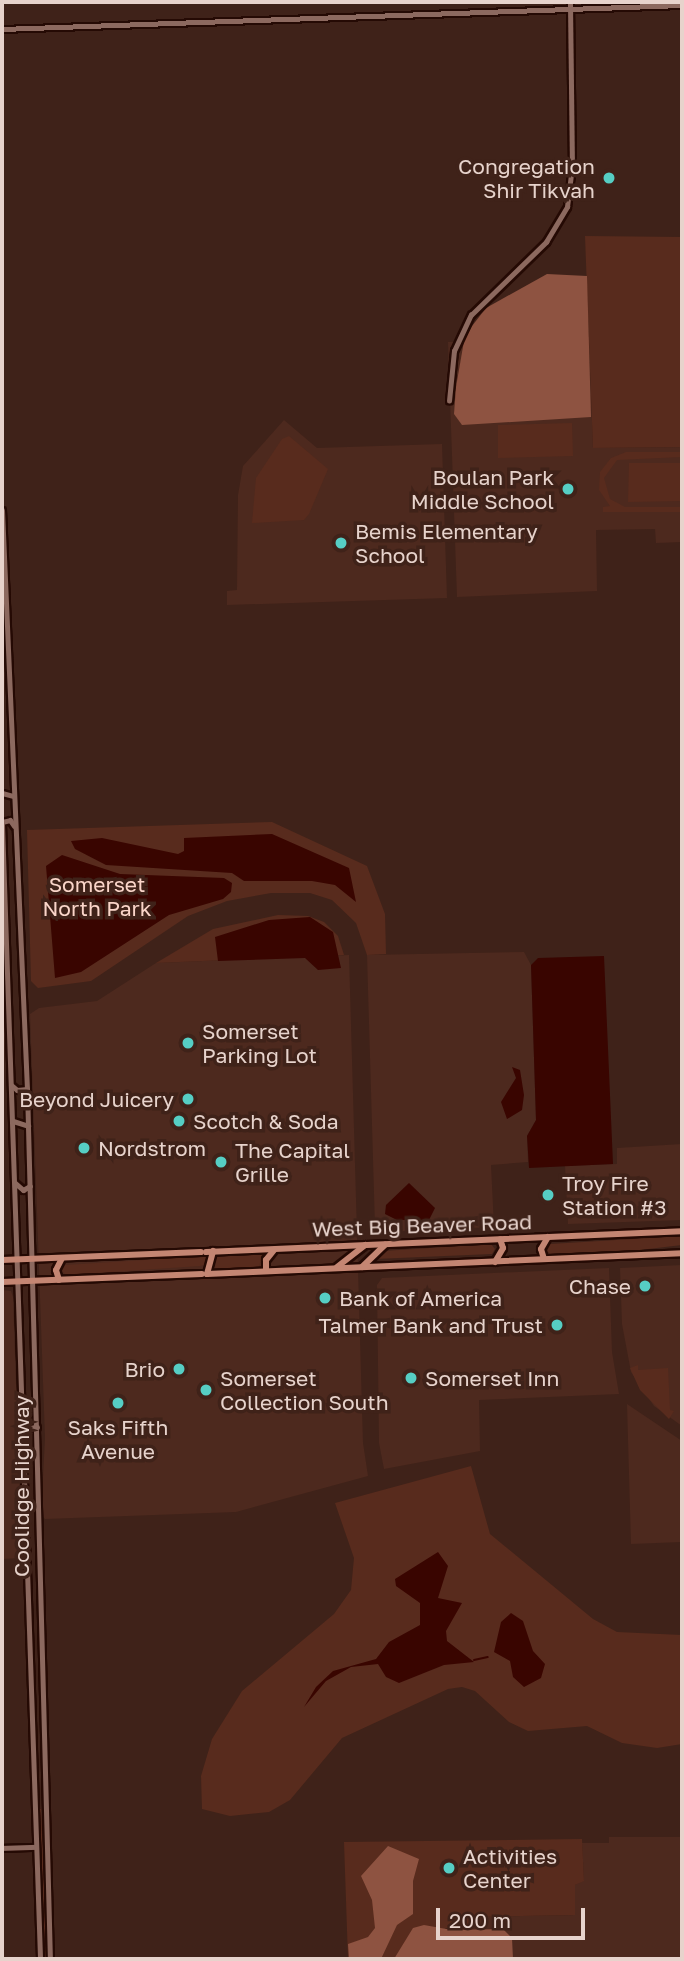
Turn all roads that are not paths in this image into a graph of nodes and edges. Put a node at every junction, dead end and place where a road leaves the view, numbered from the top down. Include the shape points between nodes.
1 (570, 2) edge
2 (682, 5) edge
3 (570, 9) junction
4 (2, 29) edge
5 (449, 401) dead end
6 (2, 510) edge
7 (5, 690) edge
8 (2, 793) edge
9 (13, 796) junction
10 (2, 823) edge
11 (14, 826) junction
12 (12, 1085) junction
13 (27, 1089) junction
14 (13, 1121) junction
15 (28, 1126) junction
16 (15, 1183) junction
17 (30, 1186) junction
18 (682, 1231) edge
19 (548, 1237) junction
20 (500, 1239) junction
21 (386, 1244) junction
22 (365, 1245) junction
23 (276, 1249) junction
24 (206, 1252) junction
25 (682, 1253) edge
26 (62, 1258) junction
27 (17, 1259) junction
28 (32, 1259) junction
29 (544, 1259) junction
30 (2, 1260) edge
31 (495, 1262) junction
32 (362, 1267) junction
33 (335, 1268) junction
34 (266, 1271) junction
35 (204, 1274) junction
36 (58, 1280) junction
37 (33, 1281) junction
38 (2, 1282) edge
39 (18, 1282) junction
40 (20, 1335) junction
41 (35, 1337) junction
42 (22, 1422) junction
43 (37, 1427) junction
44 (27, 1619) junction
45 (38, 1624) junction
46 (34, 1800) junction
47 (44, 1803) junction
48 (36, 1847) junction
49 (2, 1848) edge
50 (40, 1959) edge
51 (50, 1959) edge

1 - 3 street
2 - 3 street
3 - 4 street
3 - 5 street via 572,182 567,207 546,242 471,315 454,351
6 - 7 main road, Coolidge Highway
7 - 9 main road, Coolidge Highway
8 - 9 main road
9 - 11 main road, Coolidge Highway
10 - 11 main road via 10,820
10 - 12 main road, Coolidge Highway
11 - 13 main road, Coolidge Highway
12 - 13 main road via 17,1090
12 - 14 main road, Coolidge Highway
13 - 15 main road, Coolidge Highway
14 - 15 main road
14 - 16 main road, Coolidge Highway
15 - 17 main road, Coolidge Highway
16 - 17 main road via 23,1189
16 - 27 main road, Coolidge Highway
17 - 28 main road, Coolidge Highway
18 - 19 main road, West Big Beaver Road
19 - 20 main road, West Big Beaver Road
19 - 29 main road via 541,1249
20 - 21 main road, West Big Beaver Road
20 - 31 main road via 503,1248
21 - 22 main road, West Big Beaver Road
21 - 32 main road
22 - 23 main road, West Big Beaver Road
22 - 33 main road
23 - 24 main road, West Big Beaver Road
23 - 34 main road via 266,1260
24 - 26 main road, West Big Beaver Road
24 - 35 main road
25 - 29 main road, West Big Beaver Road
26 - 28 main road, West Big Beaver Road
26 - 36 main road via 56,1270
27 - 28 main road, West Big Beaver Road
27 - 30 main road, West Big Beaver Road
27 - 39 main road, Coolidge Highway
28 - 37 main road, Coolidge Highway
29 - 31 main road, West Big Beaver Road
31 - 32 main road, West Big Beaver Road
32 - 33 main road, West Big Beaver Road
33 - 34 main road, West Big Beaver Road
34 - 35 main road, West Big Beaver Road
35 - 36 main road, West Big Beaver Road
36 - 37 main road, West Big Beaver Road
37 - 39 main road, West Big Beaver Road
37 - 41 main road, Coolidge Highway
38 - 39 main road, West Big Beaver Road
39 - 40 main road, Coolidge Highway
40 - 41 main road
40 - 42 main road, Coolidge Highway
41 - 43 main road, Coolidge Highway
42 - 43 main road via 27,1428
42 - 44 main road, Coolidge Highway
43 - 45 main road, Coolidge Highway
44 - 45 main road via 36,1618
44 - 46 main road, Coolidge Highway
45 - 47 main road, Coolidge Highway
46 - 47 main road
46 - 48 main road, Coolidge Highway
47 - 51 main road, Coolidge Highway
48 - 49 street
48 - 50 main road, Coolidge Highway

